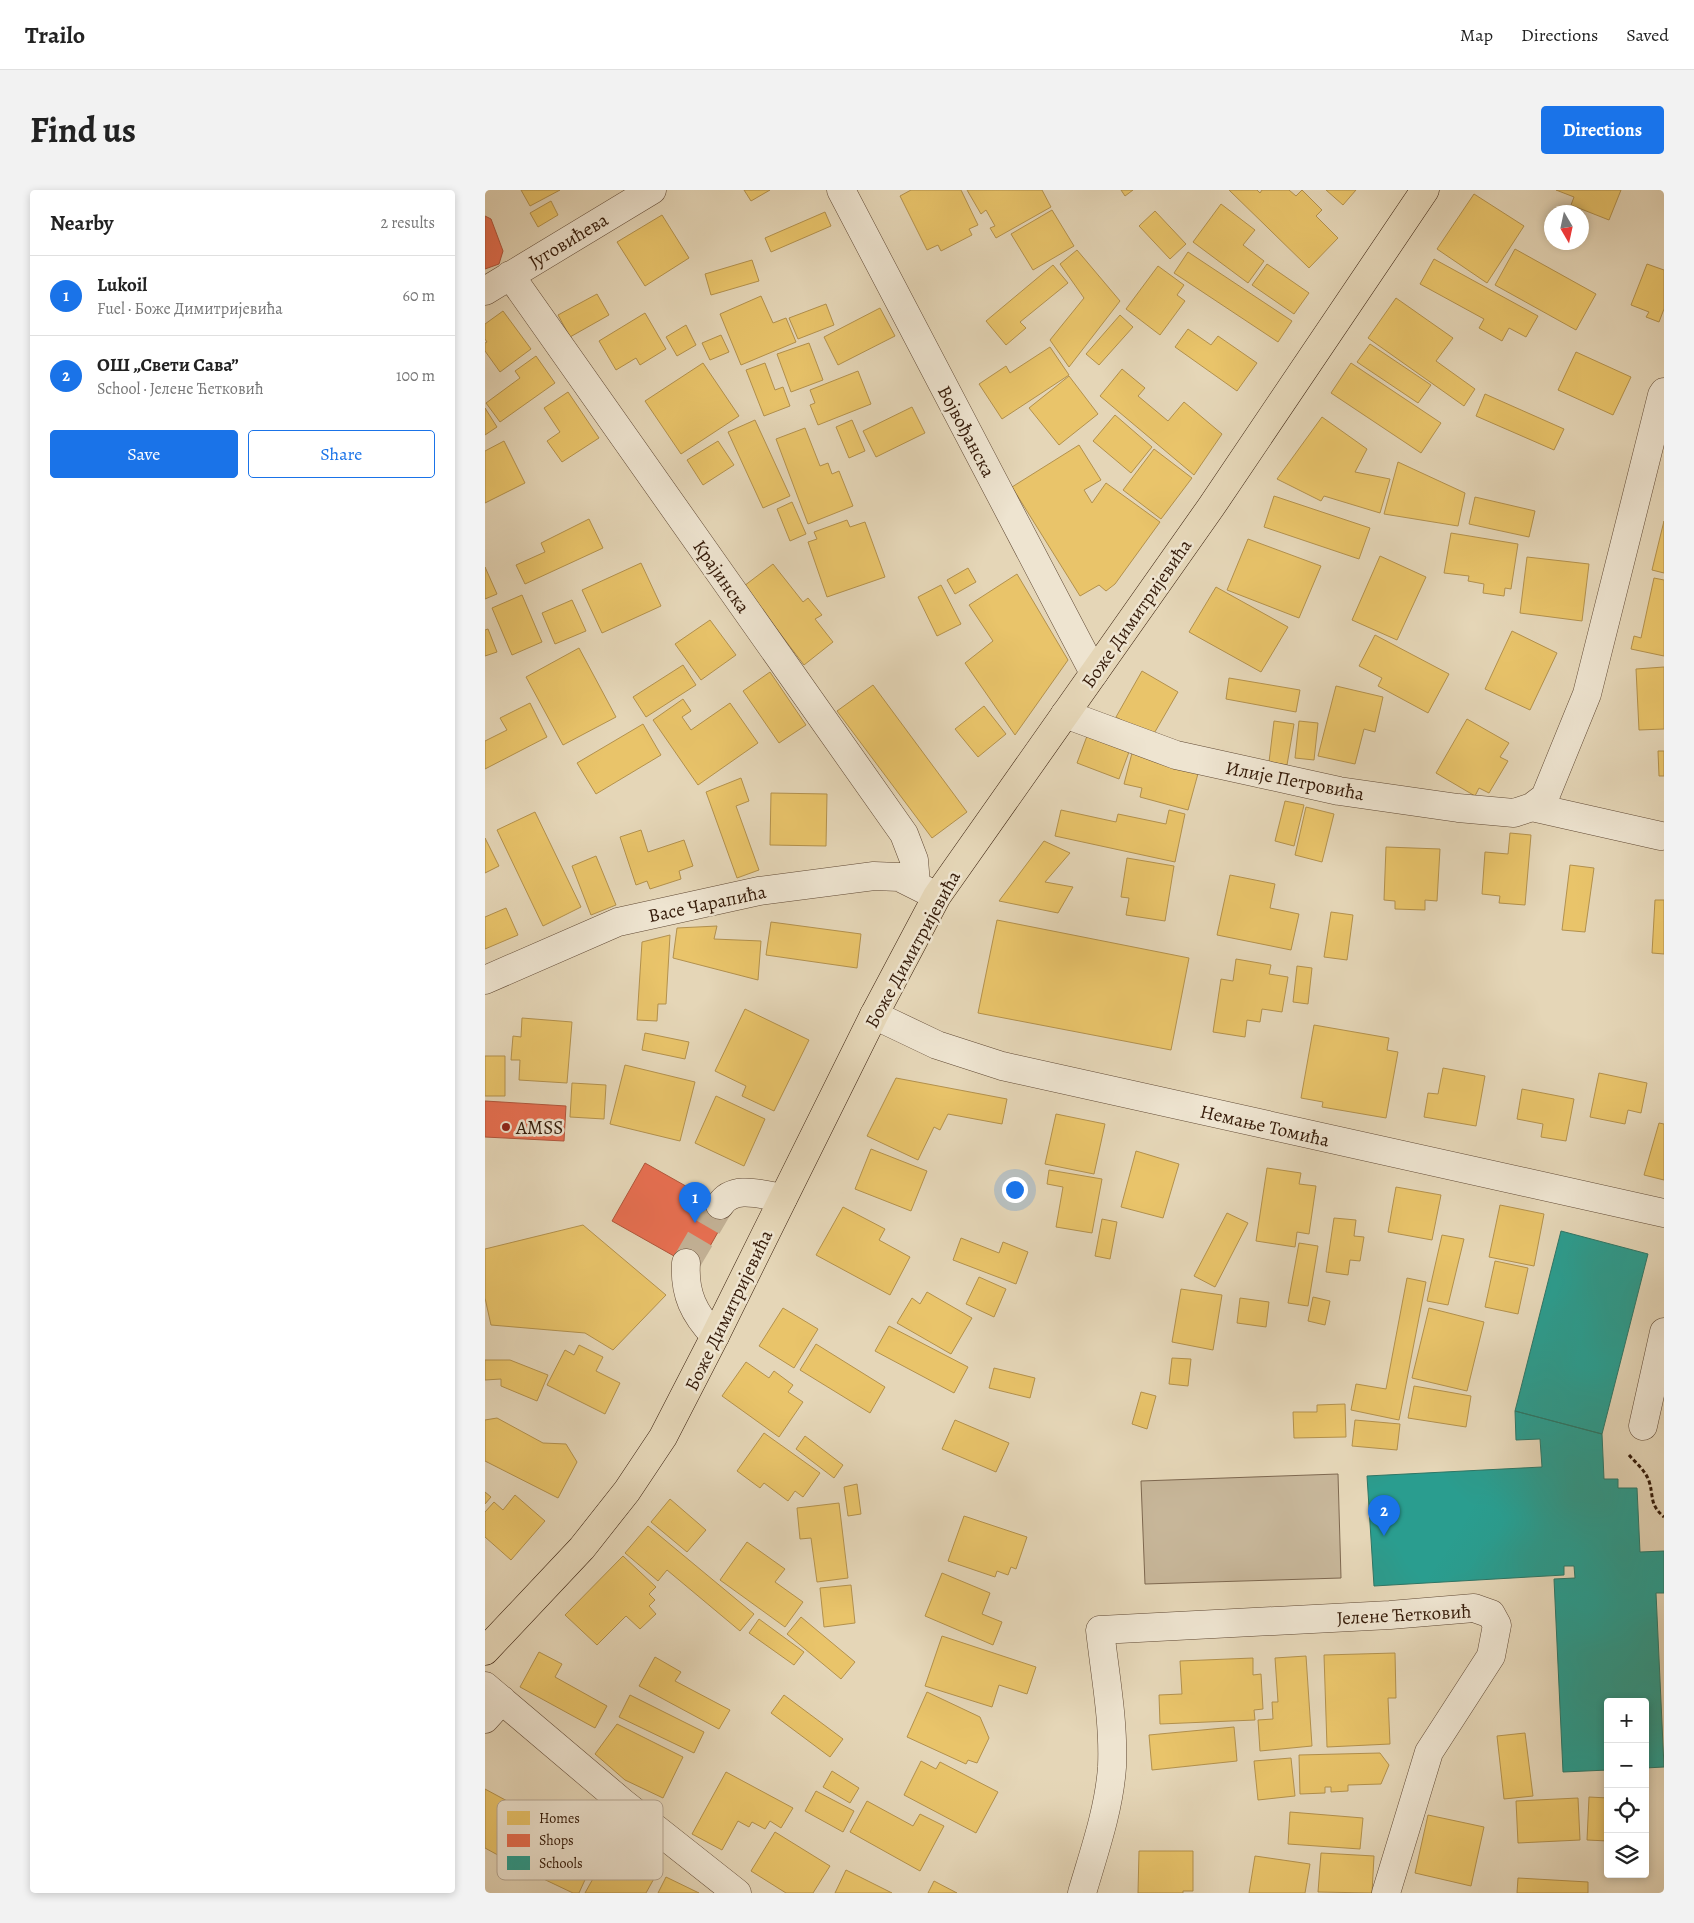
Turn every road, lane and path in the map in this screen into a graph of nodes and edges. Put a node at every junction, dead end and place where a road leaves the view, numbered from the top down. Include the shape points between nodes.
1 (652, 190) edge
2 (841, 190) edge
3 (1425, 190) edge
4 (510, 275) junction
5 (485, 291) edge
6 (1664, 392) edge
7 (1094, 673) junction
8 (1065, 714) junction
9 (1532, 807) junction
10 (1661, 836) dead end
11 (927, 890) junction
12 (485, 980) edge
13 (874, 1015) junction
14 (783, 1198) junction
15 (720, 1205) tunnel mouth
16 (1664, 1214) edge
17 (686, 1263) tunnel mouth
18 (1664, 1332) edge
19 (715, 1336) junction
20 (1643, 1426) dead end
21 (1625, 1451) dead end
22 (1664, 1517) edge
23 (485, 1651) edge
24 (491, 1701) edge
25 (619, 1800) edge
26 (663, 1834) edge
27 (737, 1893) edge
28 (1082, 1893) edge
29 (1386, 1893) edge

1 - 4 street, Југовићева
2 - 7 street, Војвођанска
3 - 7 main road, Боже Димитријевића via 1211,507
4 - 5 street, Југовићева
4 - 11 street, Крајинска via 903,834
6 - 9 street via 1587,694 1545,797
7 - 8 main road, Боже Димитријевића
8 - 9 street, Илије Петровића via 1176,756 1339,791 1514,813
8 - 11 main road, Боже Димитријевића
9 - 10 street, Илије Петровића
11 - 12 street, Васе Чарапића via 899,877 874,876 759,891 617,922
11 - 13 main road, Боже Димитријевића
13 - 14 main road, Боже Димитријевића
13 - 16 street, Немање Томића via 937,1045 1002,1066
14 - 15 street via 743,1192 727,1197
14 - 19 main road, Боже Димитријевића
17 - 19 street via 692,1305
18 - 20 street
19 - 23 main road, Боже Димитријевића via 663,1437 627,1491 582,1548
21 - 22 path via 1644,1471 1655,1508
24 - 25 street
26 - 27 street
28 - 29 street, Јелене Ћетковић via 1105,1816 1111,1767 1111,1727 1100,1630 1474,1608 1491,1614 1497,1625 1491,1656 1429,1752

